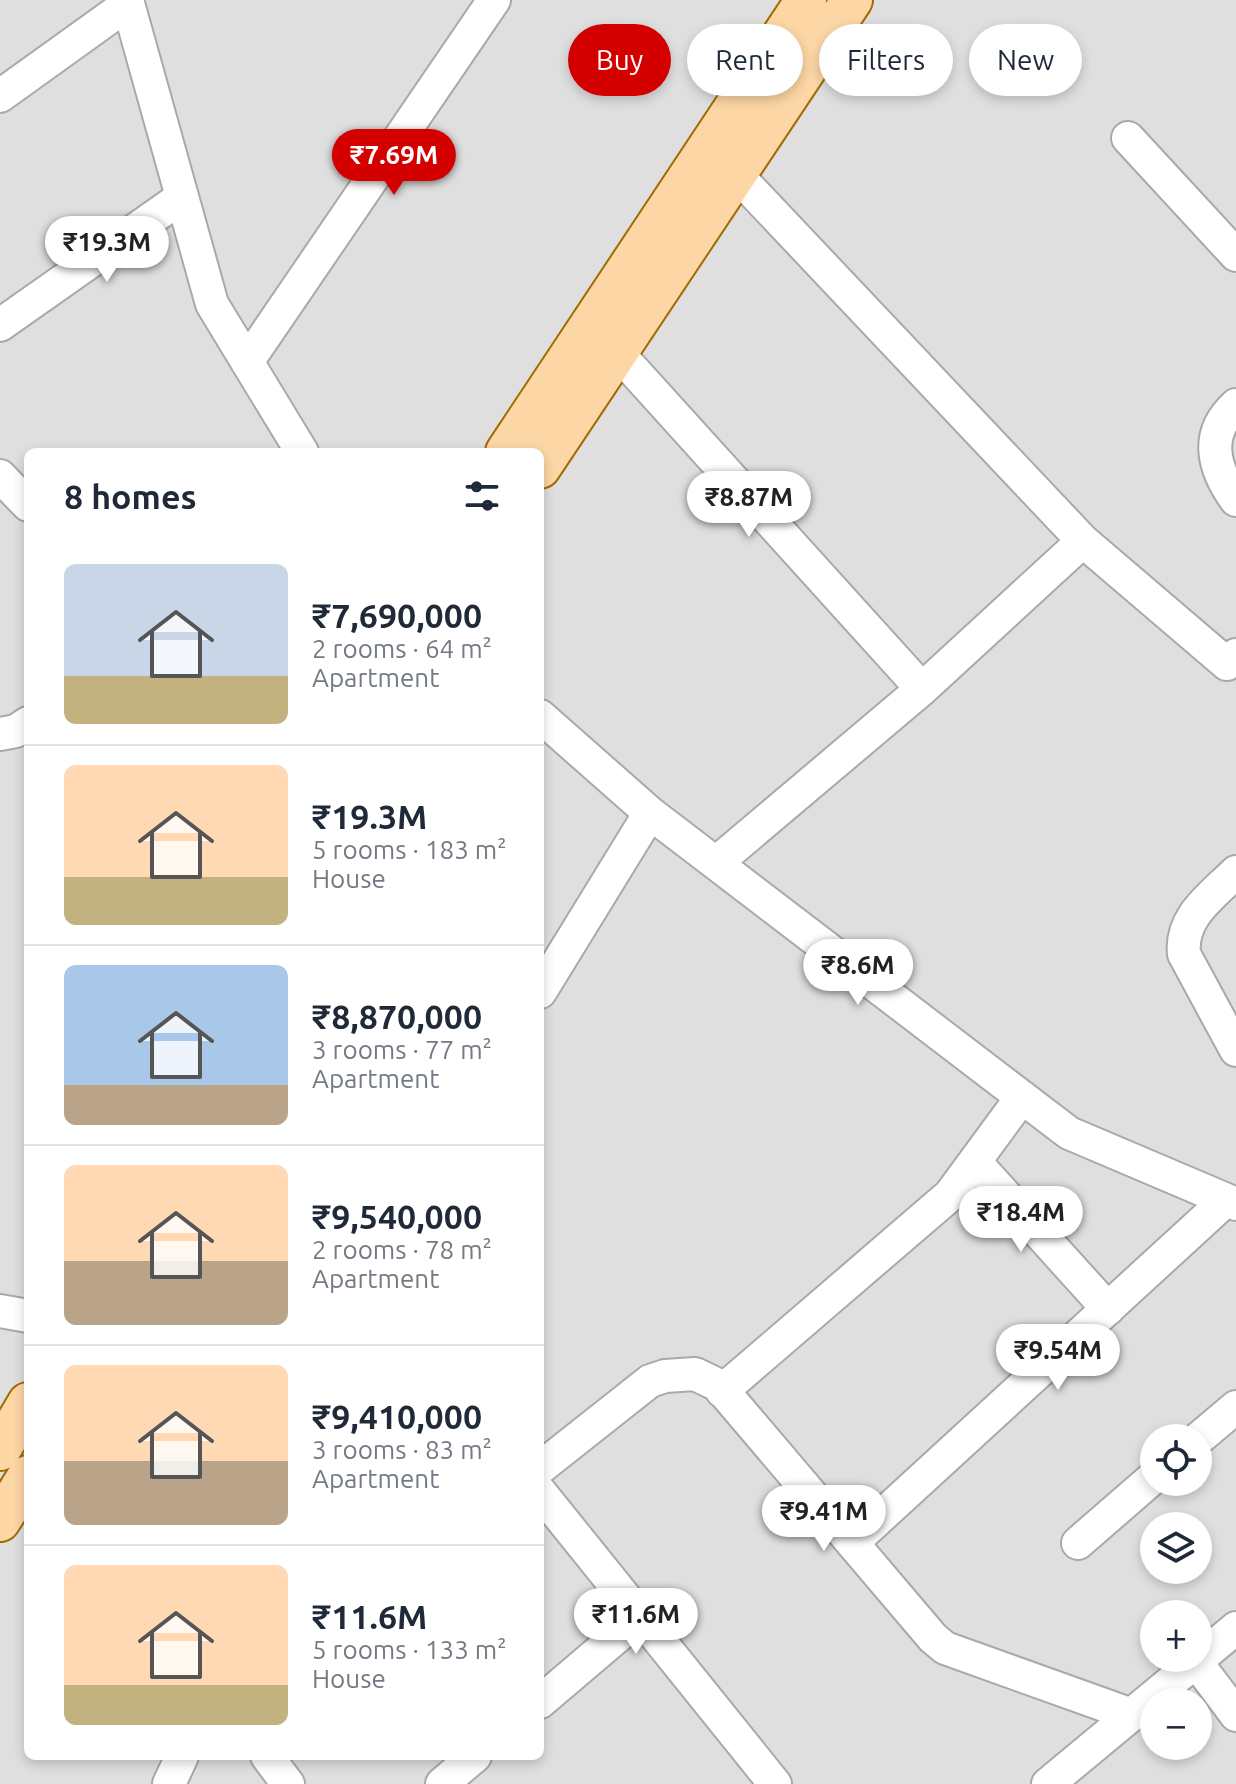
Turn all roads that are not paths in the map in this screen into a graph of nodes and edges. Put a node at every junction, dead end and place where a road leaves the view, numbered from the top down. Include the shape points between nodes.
1 (494, 0) edge
2 (806, 0) edge
3 (852, 0) edge
4 (128, 2) edge
5 (0, 96) edge
6 (1128, 138) dead end
7 (735, 173) junction
8 (182, 197) junction
9 (1236, 255) edge
10 (0, 325) edge
11 (617, 352) junction
12 (247, 362) junction
13 (1236, 405) edge
14 (300, 448) edge
15 (509, 448) edge
16 (544, 462) edge
17 (0, 476) edge
18 (1236, 500) edge
19 (24, 501) edge
20 (1083, 541) junction
21 (1233, 664) edge
22 (922, 689) junction
23 (544, 720) edge
24 (24, 726) edge
25 (0, 734) edge
26 (650, 813) junction
27 (716, 863) junction
28 (1236, 872) edge
29 (544, 985) edge
30 (1236, 1050) edge
31 (1022, 1097) junction
32 (976, 1163) junction
33 (1231, 1202) edge
34 (1108, 1309) junction
35 (722, 1391) junction
36 (1236, 1407) edge
37 (24, 1410) edge
38 (1212, 1427) edge
39 (0, 1450) edge
40 (544, 1465) edge
41 (1140, 1489) edge
42 (544, 1497) edge
43 (852, 1543) junction
44 (1078, 1543) dead end
45 (640, 1617) junction
46 (1236, 1628) edge
47 (1212, 1650) edge
48 (1186, 1672) edge
49 (1204, 1672) edge
50 (544, 1699) edge
51 (1132, 1715) junction
52 (1236, 1715) edge
53 (180, 1760) edge
54 (270, 1760) edge
55 (470, 1760) edge
56 (768, 1782) edge
57 (169, 1784) edge
58 (288, 1784) edge
59 (442, 1784) edge
60 (1048, 1784) edge

1 - 12 street
2 - 15 main road
3 - 7 main road
4 - 5 street
4 - 8 street
6 - 9 street
7 - 11 main road
7 - 20 street
8 - 10 street
8 - 12 street via 212,304
11 - 16 main road
11 - 22 street
12 - 14 street
13 - 18 street via 1216,437 1215,459
17 - 19 street
20 - 21 street
20 - 22 street
22 - 27 street
23 - 26 street
24 - 25 street
26 - 27 street
26 - 29 street
27 - 31 street
28 - 30 street via 1197,911 1183,939 1184,954
31 - 32 street
31 - 33 street via 1069,1133
32 - 34 street
32 - 35 street via 950,1195
33 - 34 street
34 - 43 street
35 - 40 street via 695,1374 650,1381
35 - 43 street
36 - 38 street
37 - 39 main road
41 - 44 street
42 - 45 street
43 - 51 street via 945,1648
45 - 50 street
45 - 56 street
46 - 47 street
48 - 51 street
49 - 52 street
51 - 60 street
53 - 57 street
54 - 58 street
55 - 59 street

